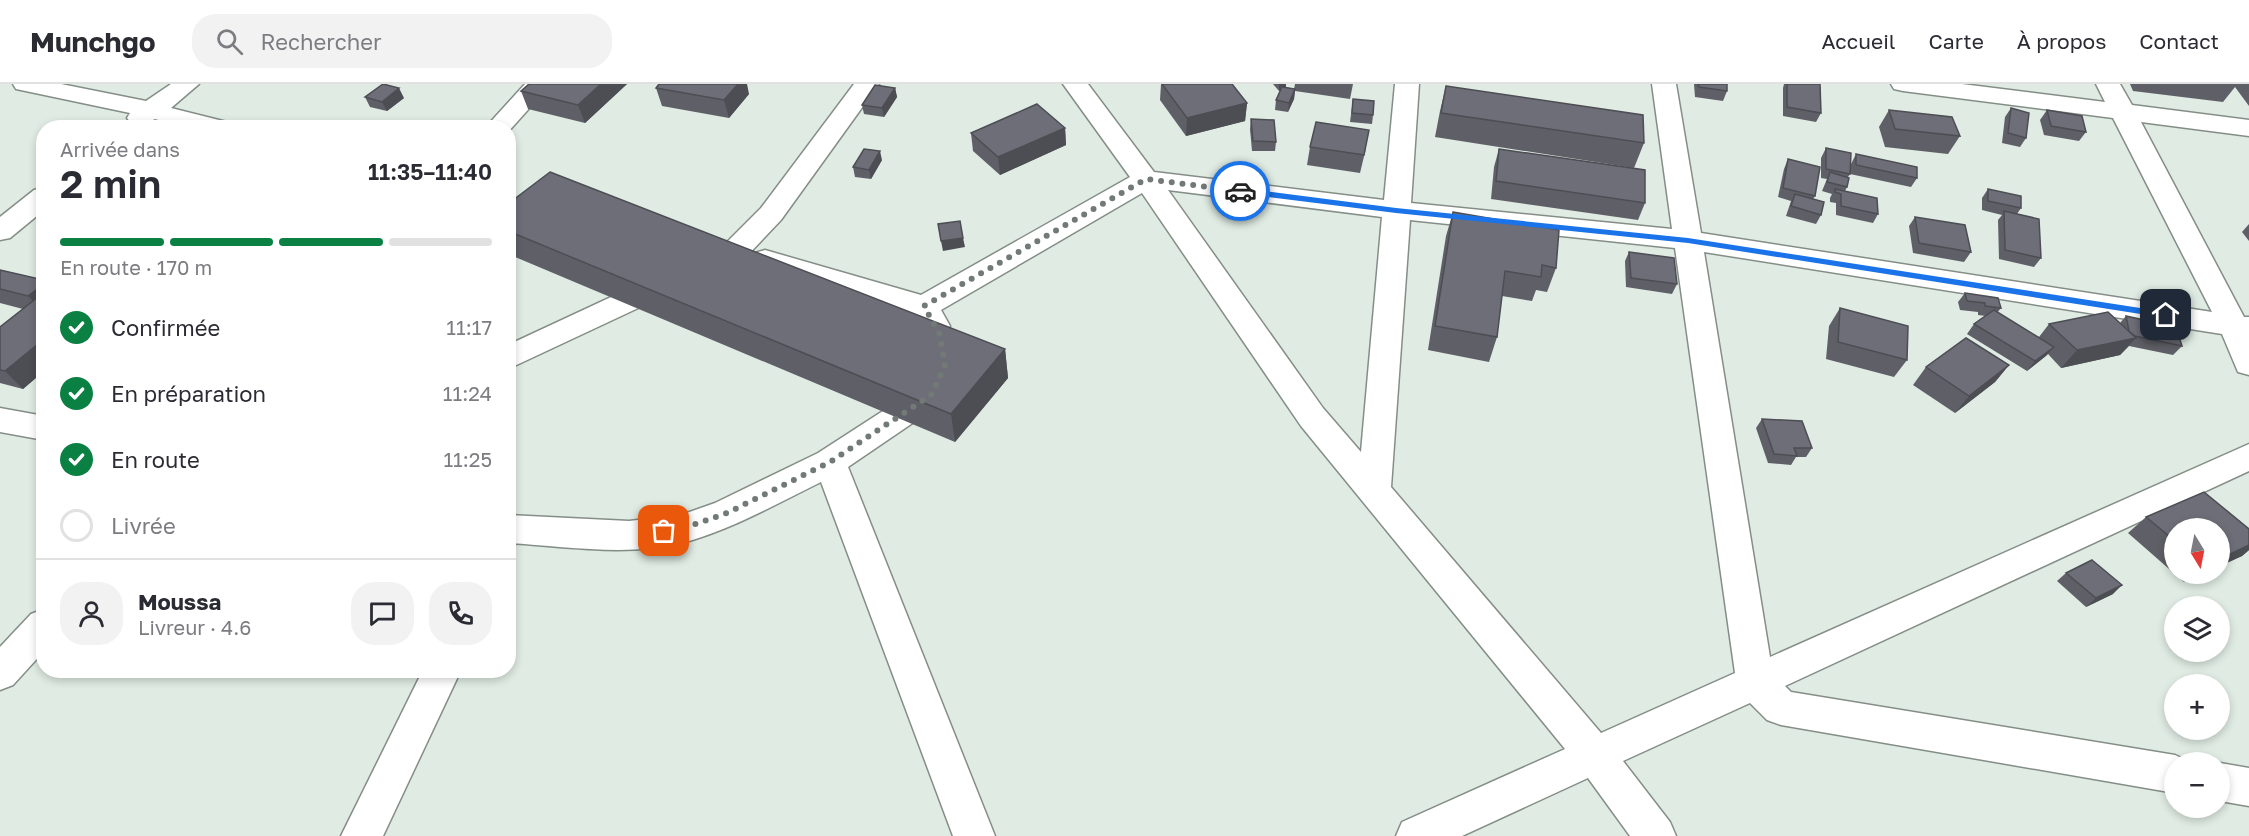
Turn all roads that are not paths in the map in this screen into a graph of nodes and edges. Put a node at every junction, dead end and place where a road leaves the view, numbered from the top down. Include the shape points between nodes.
1 (25, 84) edge
2 (187, 84) edge
3 (538, 84) edge
4 (867, 84) edge
5 (1075, 84) edge
6 (1407, 84) edge
7 (1664, 84) edge
8 (1903, 84) edge
9 (2108, 84) edge
10 (150, 110) junction
11 (2121, 111) junction
12 (138, 120) edge
13 (188, 120) edge
14 (505, 120) edge
15 (2249, 128) edge
16 (1146, 179) junction
17 (36, 202) edge
18 (1396, 210) junction
19 (0, 231) edge
20 (1688, 240) junction
21 (690, 244) edge
22 (735, 251) junction
23 (924, 306) junction
24 (2242, 327) edge
25 (516, 354) edge
26 (2249, 364) edge
27 (0, 420) edge
28 (36, 427) edge
29 (2249, 457) edge
30 (830, 462) junction
31 (1374, 488) junction
32 (516, 530) edge
33 (36, 634) edge
34 (0, 673) edge
35 (438, 678) edge
36 (1755, 682) junction
37 (1594, 754) junction
38 (2164, 772) edge
39 (2230, 784) edge
40 (2249, 787) edge
41 (362, 836) edge
42 (974, 836) edge
43 (1417, 836) edge
44 (1655, 836) edge

1 - 10 street
2 - 10 street
3 - 14 street
4 - 22 street via 771,214
5 - 16 street
6 - 18 street
7 - 20 street
8 - 11 street
9 - 11 street
10 - 12 street
10 - 13 street
11 - 15 street
11 - 24 street
16 - 18 street
16 - 23 street
16 - 31 street via 1312,417
17 - 19 street
18 - 20 street
18 - 31 street
20 - 24 street
20 - 36 street
21 - 22 street
22 - 23 street
22 - 25 street
23 - 30 street via 940,335 944,361 931,395
24 - 26 street
27 - 28 street
29 - 36 street
30 - 32 street via 727,513 681,529 629,535
30 - 42 street
31 - 37 street
33 - 34 street
35 - 41 street
36 - 37 street
36 - 38 street via 1781,708
37 - 43 street
37 - 44 street
39 - 40 street

